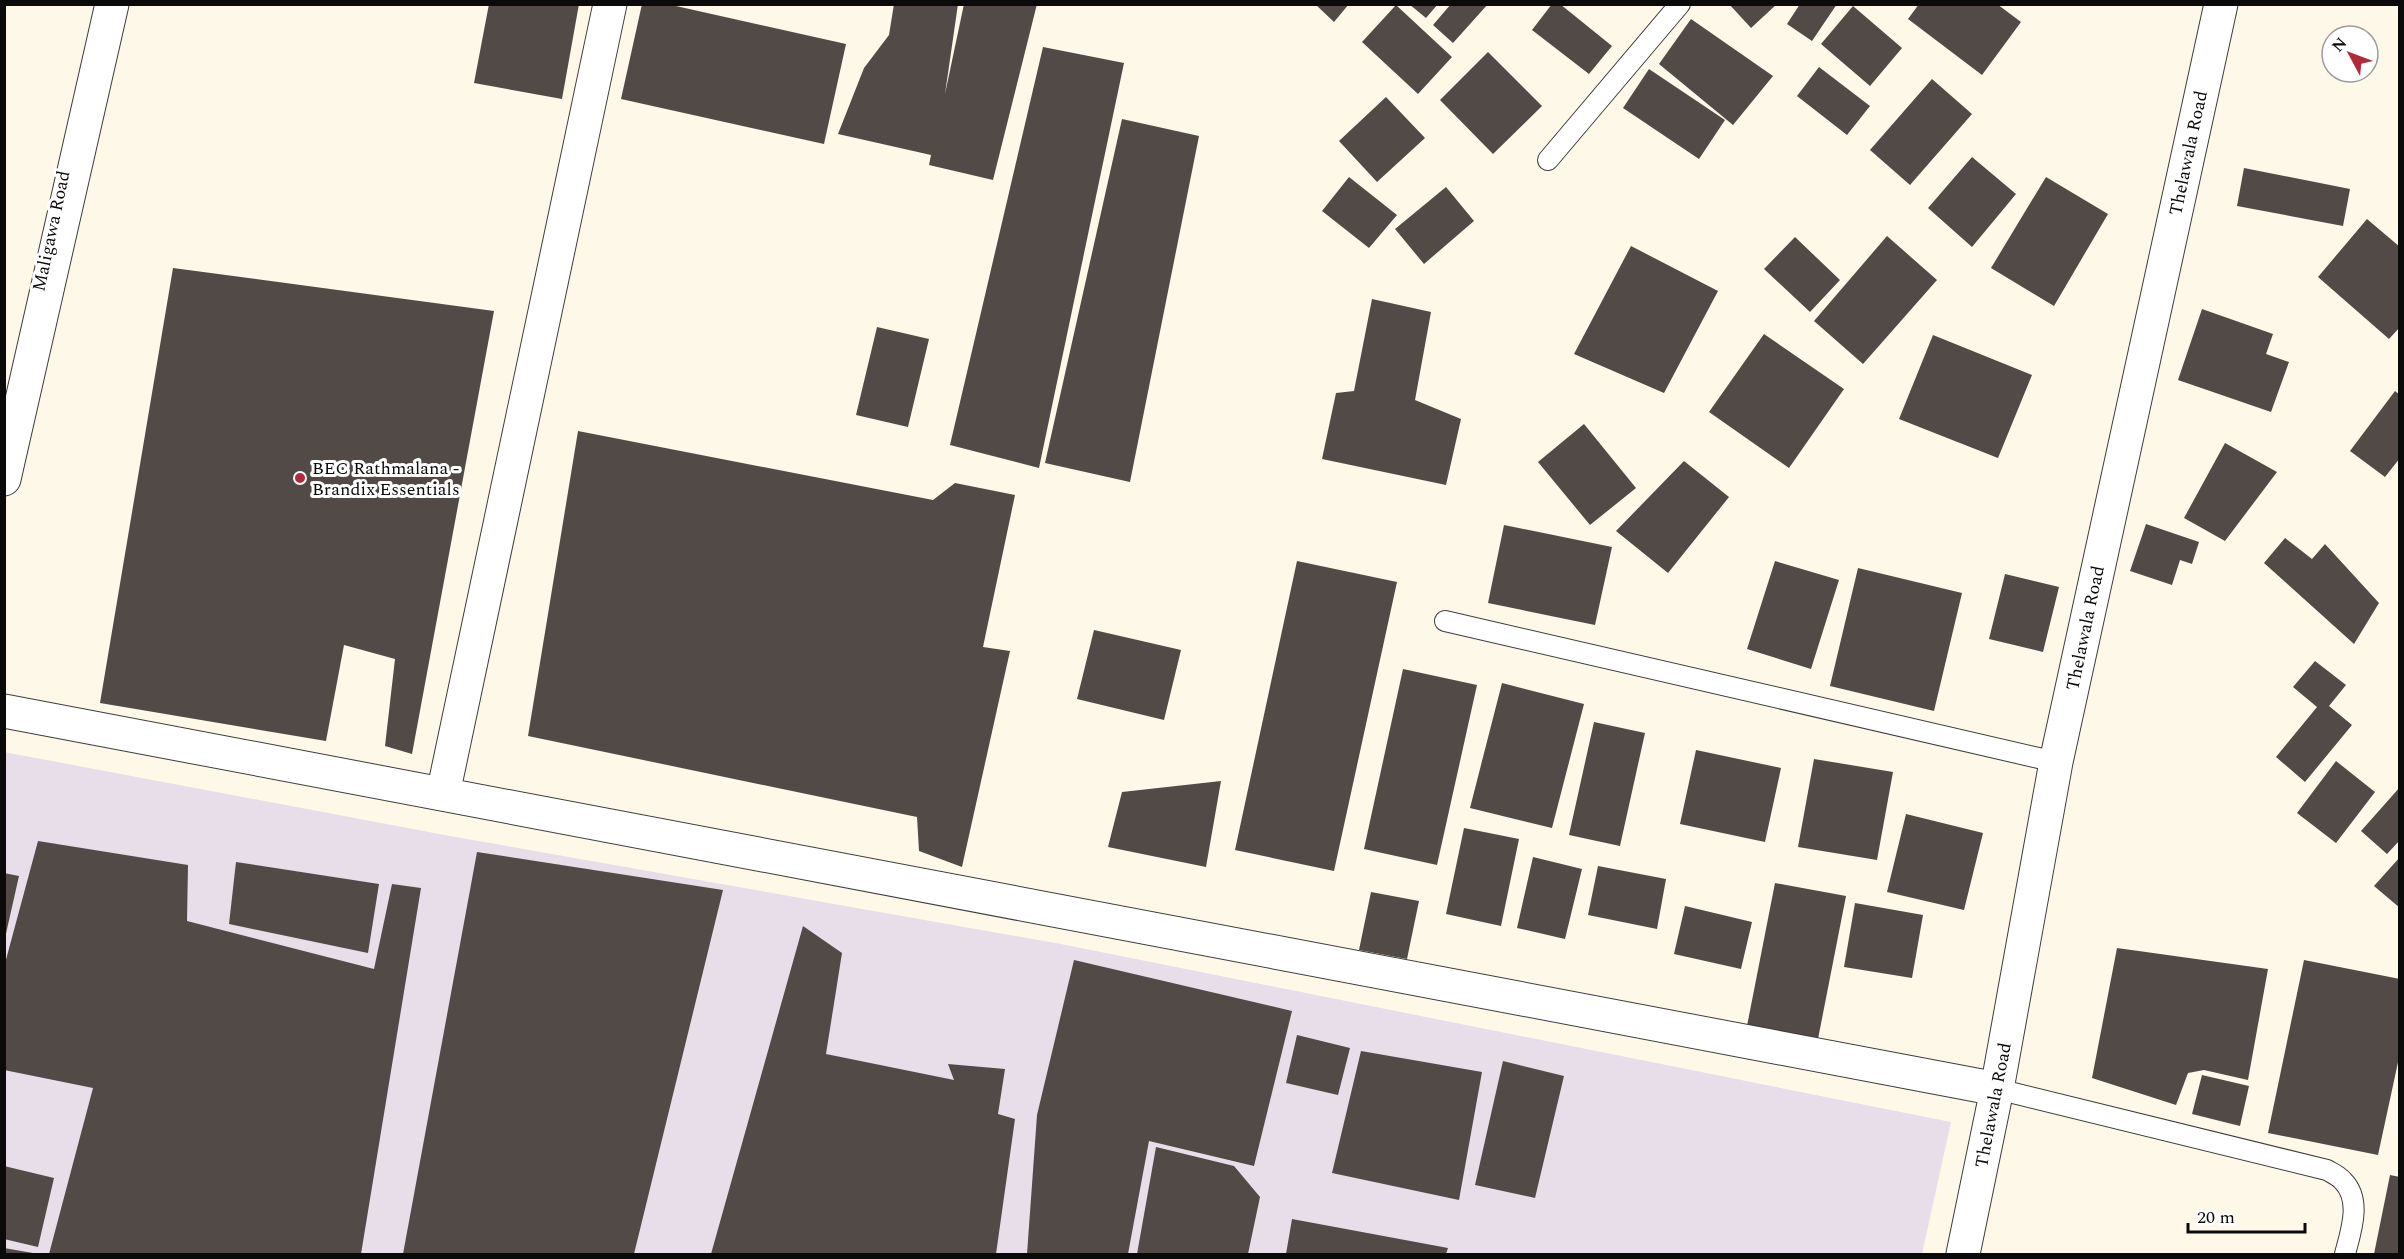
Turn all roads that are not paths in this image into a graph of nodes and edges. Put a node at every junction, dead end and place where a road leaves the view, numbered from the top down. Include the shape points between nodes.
1 (98, 4) edge
2 (112, 4) edge
3 (610, 4) edge
4 (1680, 4) edge
5 (2221, 4) edge
6 (1548, 160) dead end
7 (4, 457) edge
8 (4, 479) edge
9 (1445, 621) dead end
10 (4, 711) edge
11 (2056, 762) junction
12 (444, 794) junction
13 (1997, 1089) junction
14 (1963, 1254) edge
15 (2345, 1254) edge

1 - 7 street, Maligawa Road
2 - 8 street
3 - 12 street
4 - 6 lane
5 - 11 street, Thelawala Road
9 - 11 lane
10 - 12 street
11 - 13 street, Thelawala Road
12 - 13 street
13 - 14 street, Thelawala Road
13 - 15 lane via 2327,1170 2344,1181 2354,1203

